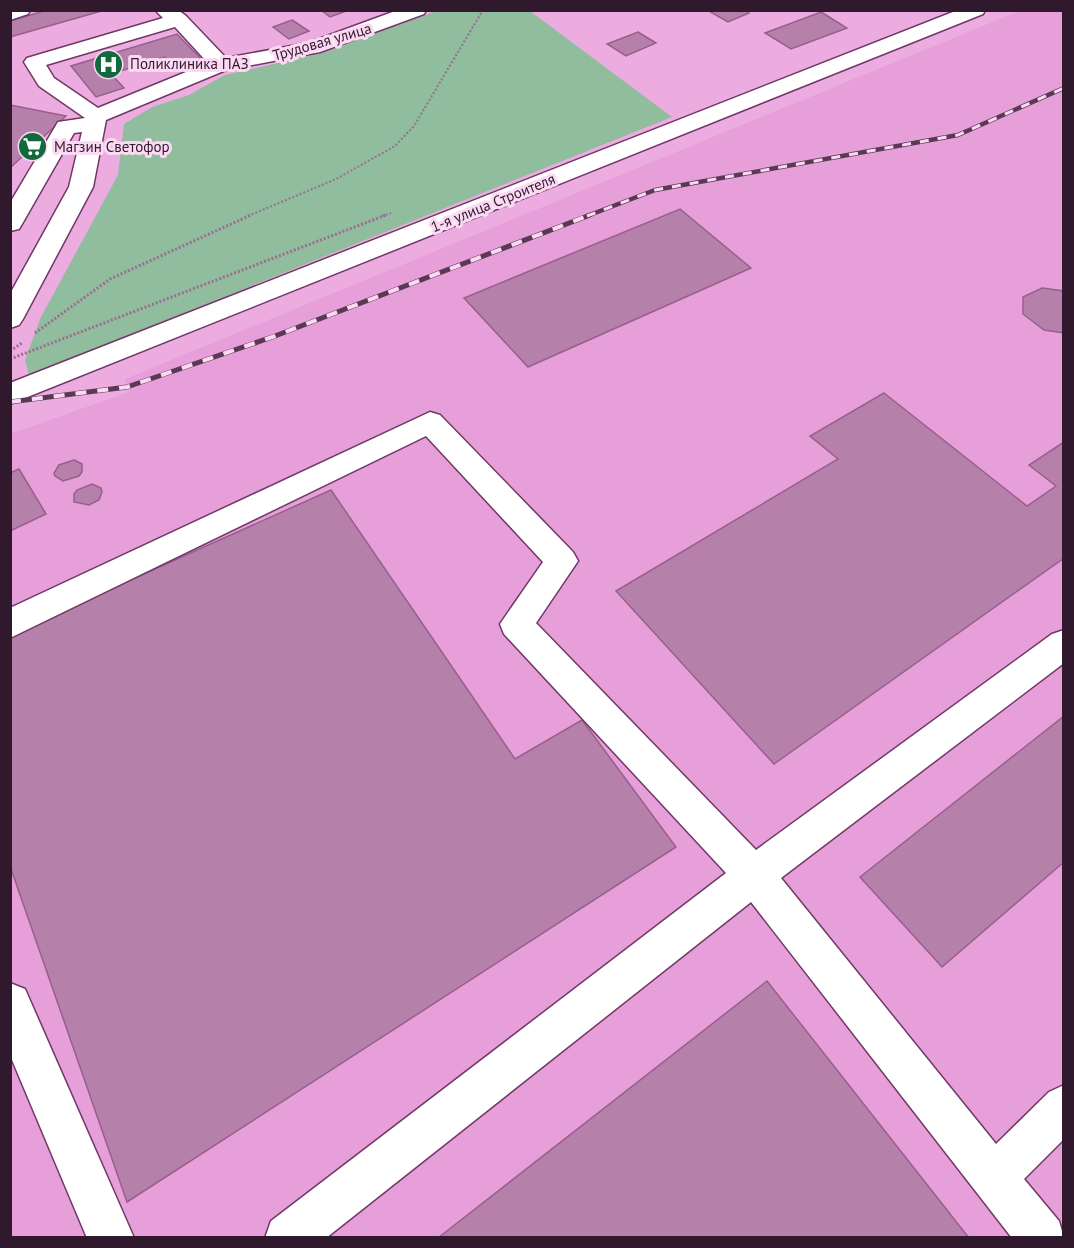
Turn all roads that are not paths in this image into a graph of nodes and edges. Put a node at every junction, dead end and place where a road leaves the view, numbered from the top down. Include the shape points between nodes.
1 (21, 10) edge
2 (417, 10) edge
3 (976, 10) edge
4 (10, 14) edge
5 (172, 15) edge
6 (221, 65) junction
7 (95, 120) junction
8 (10, 224) edge
9 (10, 319) edge
10 (10, 394) edge
11 (10, 624) edge
12 (1064, 644) edge
13 (754, 875) junction
14 (10, 1004) edge
15 (1064, 1107) edge
16 (994, 1178) junction
17 (111, 1238) edge
18 (288, 1238) edge
19 (1042, 1238) edge

1 - 4 street
2 - 6 street, Трудовая улица via 313,48
3 - 10 street, 1-я улица Строителя
5 - 6 street
5 - 7 street via 34,62 46,82
6 - 7 street, Трудовая улица
7 - 8 street, Трудовая улица via 66,127
7 - 9 street via 81,187
11 - 13 street via 430,422 562,561 516,624
12 - 13 street
13 - 16 street
13 - 18 street
14 - 17 street
15 - 16 street
16 - 19 street

